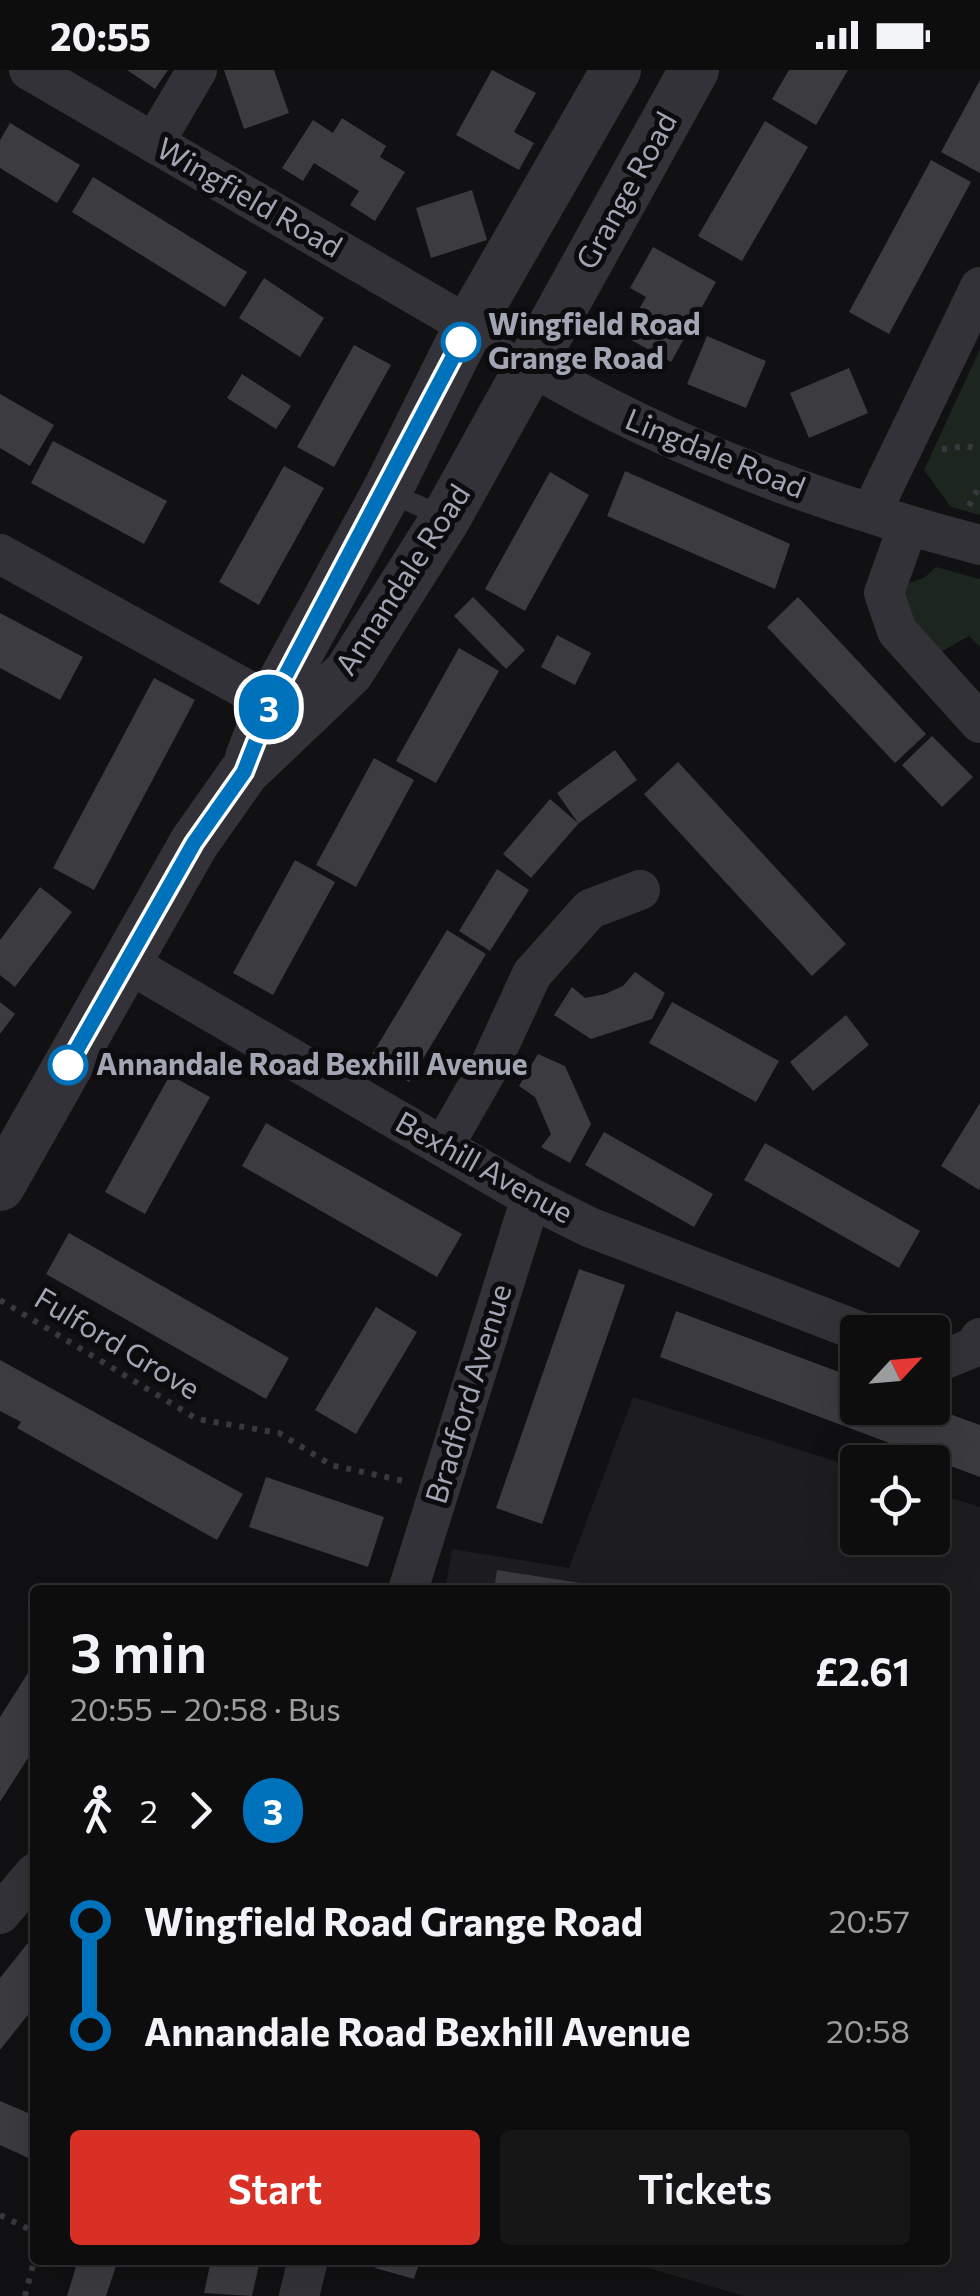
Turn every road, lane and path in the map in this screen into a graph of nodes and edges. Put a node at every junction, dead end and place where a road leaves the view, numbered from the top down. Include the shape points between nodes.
1 (29, 70) edge
2 (197, 70) edge
3 (616, 70) edge
4 (694, 70) edge
5 (154, 143) junction
6 (980, 287) edge
7 (469, 326) junction
8 (530, 365) junction
9 (387, 491) junction
10 (446, 518) junction
11 (889, 520) junction
12 (980, 545) edge
13 (0, 554) edge
14 (284, 713) junction
15 (980, 723) edge
16 (640, 890) dead end
17 (126, 962) junction
18 (443, 1147) junction
19 (0, 1186) edge
20 (531, 1198) junction
21 (0, 1300) edge
22 (840, 1324) edge
23 (980, 1338) edge
24 (950, 1357) edge
25 (440, 1490) junction
26 (410, 1585) edge
27 (30, 1879) edge
28 (0, 1914) edge
29 (0, 2214) edge
30 (30, 2229) edge
31 (33, 2265) edge
32 (307, 2265) edge
33 (25, 2296) edge
34 (299, 2296) edge

1 - 5 street, Wingfield Road
2 - 5 street
3 - 7 street
4 - 8 street, Grange Road
5 - 7 street, Wingfield Road
6 - 11 street
7 - 8 lane
7 - 9 street, Annandale Road
8 - 10 street, Annandale Road
8 - 11 street, Lingdale Road via 606,411 761,477
9 - 10 lane
9 - 14 street, Annandale Road
10 - 14 street, Annandale Road via 349,672
11 - 12 street, Lingdale Road
11 - 15 street via 884,593 897,630
13 - 14 street
14 - 17 street, Annandale Road via 194,843
16 - 18 street via 590,910 532,974
17 - 18 street, Bexhill Avenue
17 - 19 street, Annandale Road
18 - 20 street, Bexhill Avenue
20 - 22 street, Bexhill Avenue
20 - 25 street, Bradford Avenue
21 - 25 path, Fulford Grove via 197,1419 279,1433 331,1465
23 - 24 street
25 - 26 street, Bradford Avenue
27 - 28 street
29 - 30 path
31 - 33 path
32 - 34 street

